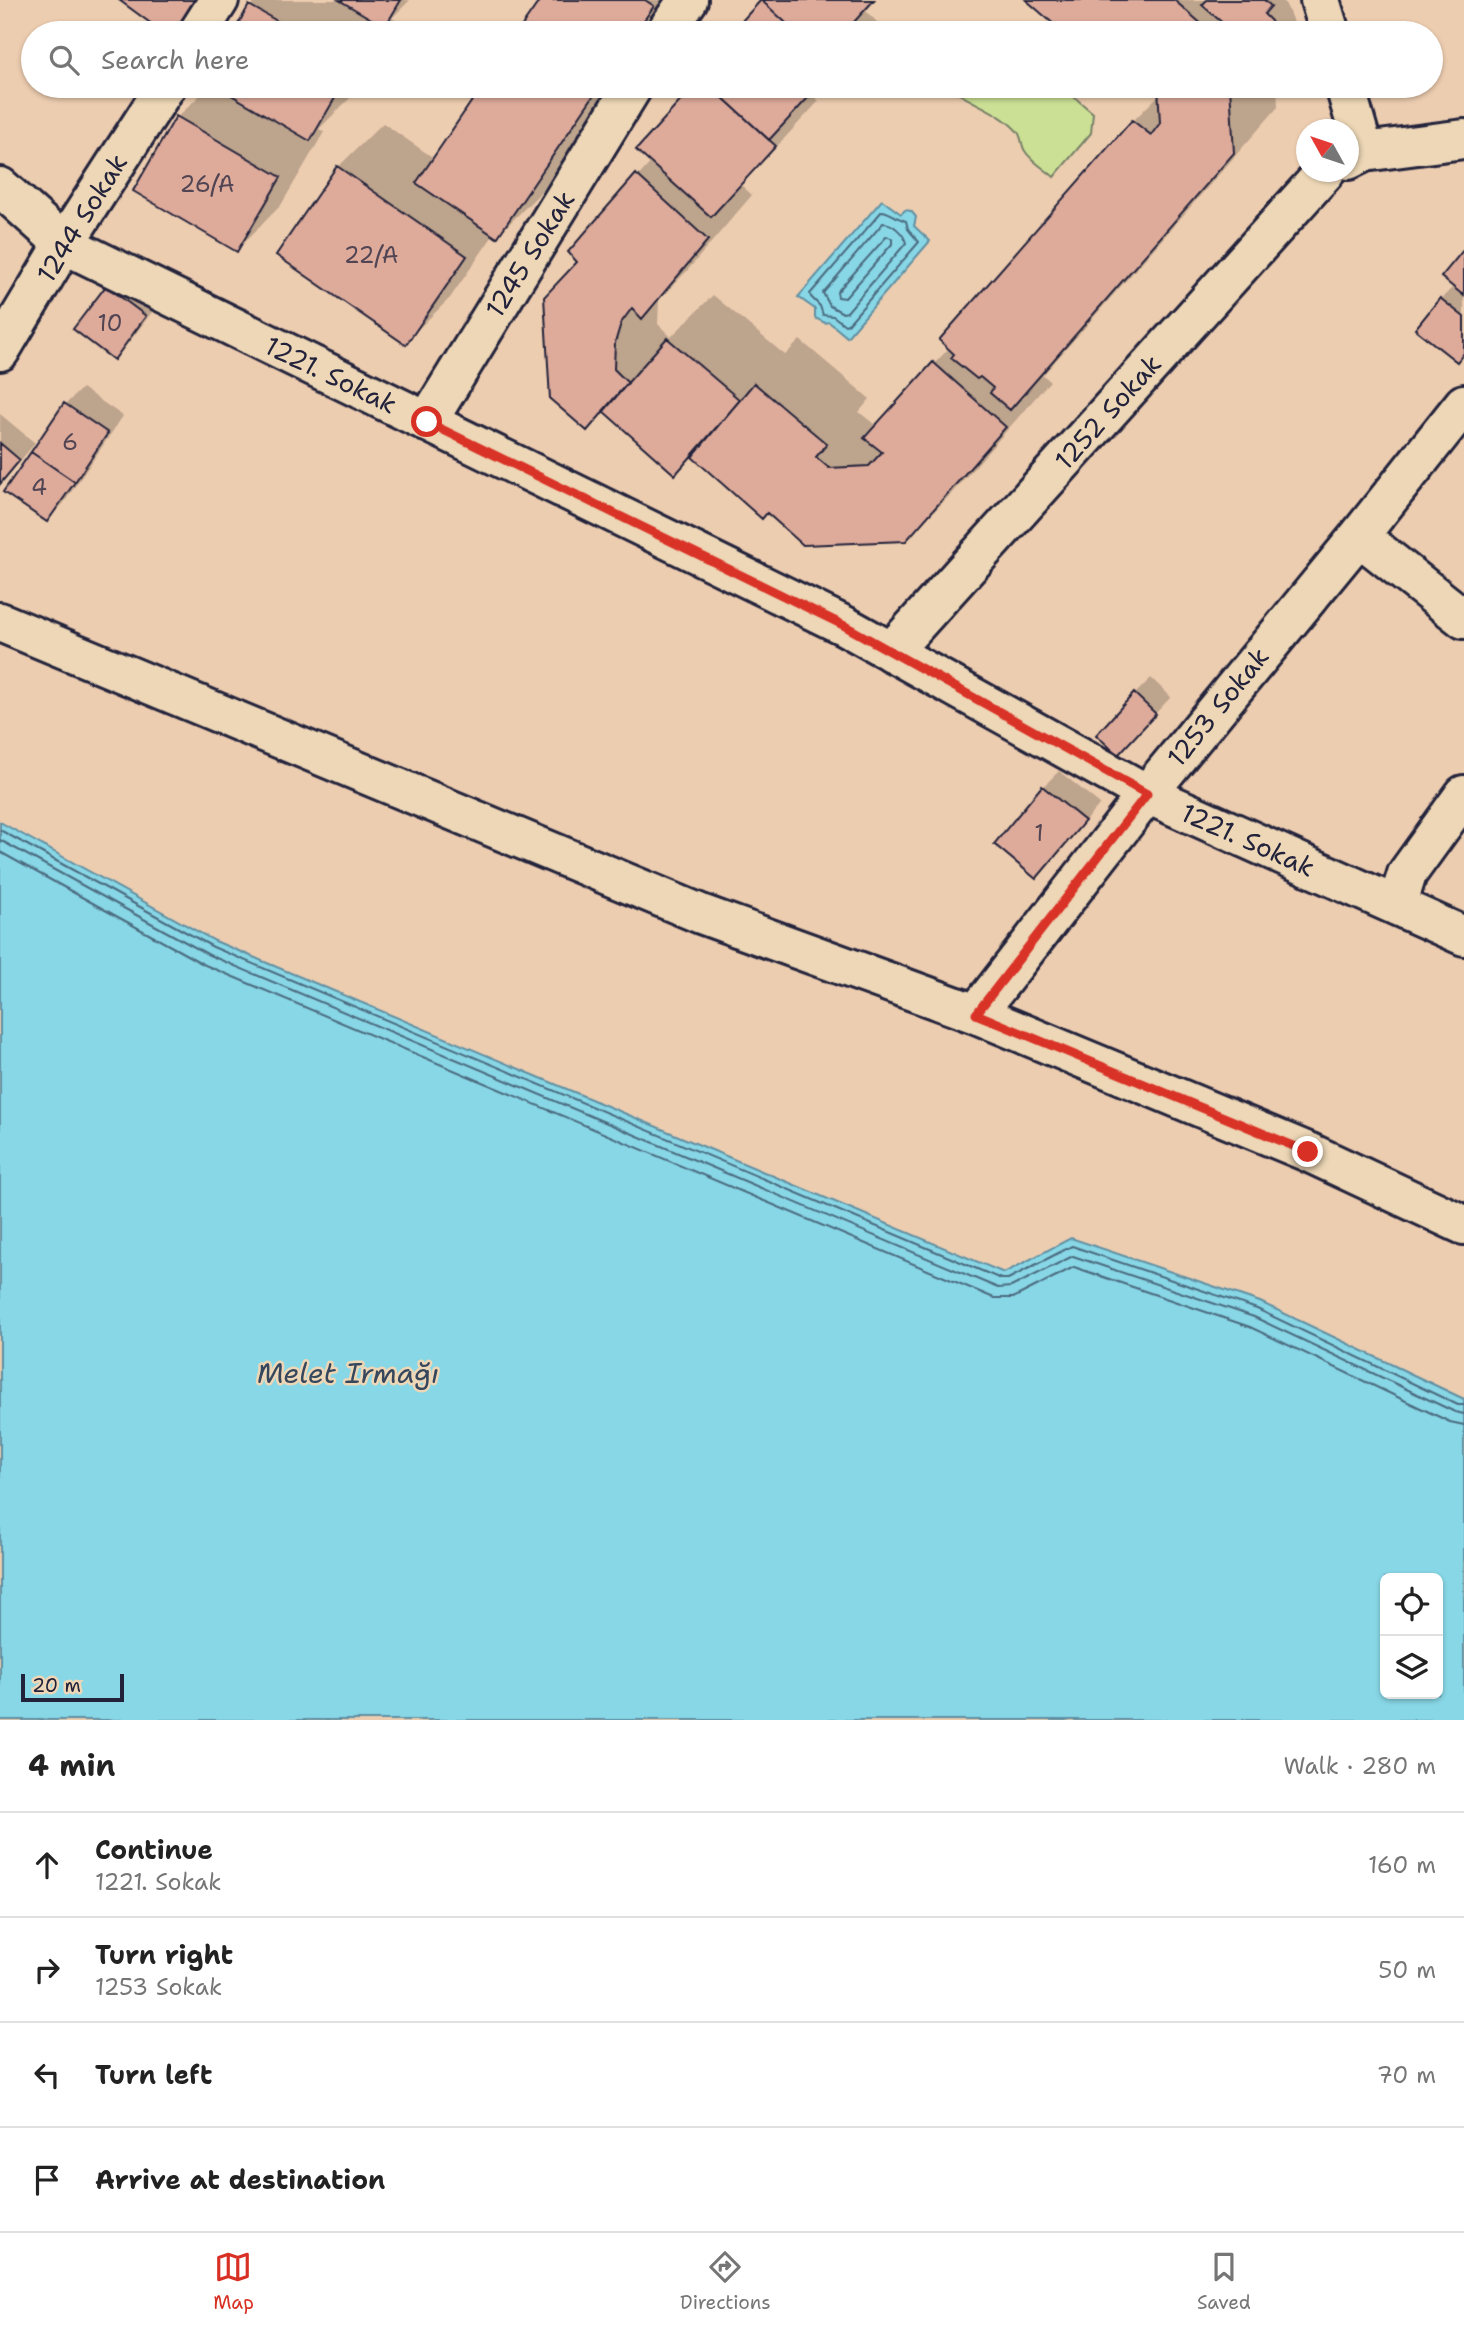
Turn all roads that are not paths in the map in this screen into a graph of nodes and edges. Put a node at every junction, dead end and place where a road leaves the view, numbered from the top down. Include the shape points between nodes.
1 (219, 0) edge
2 (688, 0) edge
3 (1320, 0) edge
4 (206, 21) edge
5 (673, 21) edge
6 (1326, 21) edge
7 (158, 98) edge
8 (626, 98) edge
9 (1347, 98) edge
10 (1350, 119) edge
11 (1464, 139) edge
12 (1359, 156) edge
13 (1316, 182) edge
14 (0, 187) edge
15 (64, 244) junction
16 (0, 351) edge
17 (1464, 404) edge
18 (427, 422) junction
19 (1359, 536) junction
20 (1464, 619) edge
21 (0, 622) edge
22 (891, 652) junction
23 (1147, 794) junction
24 (1464, 795) edge
25 (1397, 906) junction
26 (1464, 936) edge
27 (976, 1014) junction
28 (1464, 1225) edge

1 - 4 street
2 - 5 street
3 - 6 street
7 - 15 street, 1244 Sokak
8 - 18 street, 1245 Sokak
9 - 10 street
11 - 12 street
13 - 22 street, 1252 Sokak
14 - 15 street, 1221. Sokak
15 - 16 street, 1244 Sokak
15 - 18 street, 1221. Sokak
17 - 19 street, 1253 Sokak
18 - 22 street, 1221. Sokak
19 - 20 street
19 - 23 street, 1253 Sokak
21 - 27 street via 701,914
22 - 23 street, 1221. Sokak
23 - 25 street, 1221. Sokak
23 - 27 street, 1253 Sokak
24 - 25 street via 1406,874
25 - 26 street, 1221. Sokak
27 - 28 street via 1308,1152

